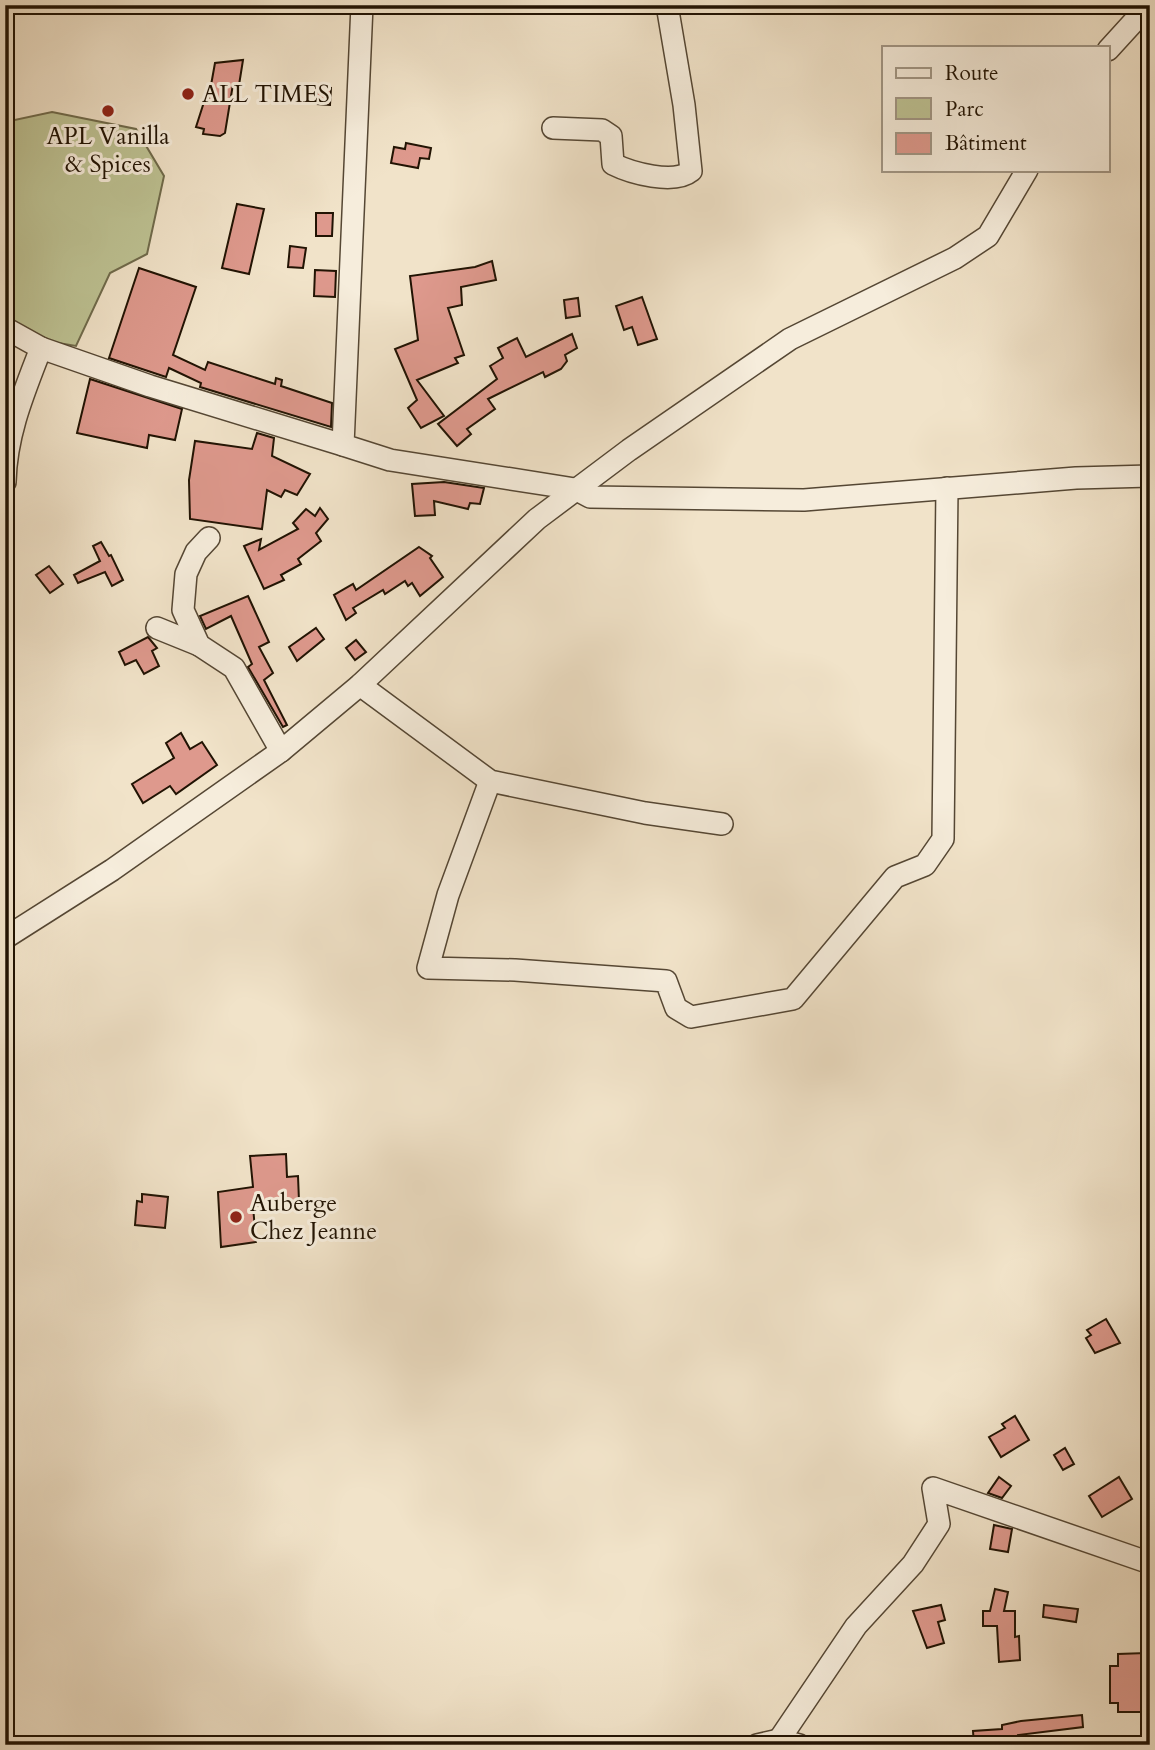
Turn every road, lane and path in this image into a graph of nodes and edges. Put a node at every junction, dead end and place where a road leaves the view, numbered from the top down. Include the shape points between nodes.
1 (362, 5) edge
2 (667, 5) edge
3 (1149, 5) edge
4 (1110, 48) edge
5 (553, 128) dead end
6 (1026, 172) edge
7 (5, 328) edge
8 (41, 348) junction
9 (343, 445) junction
10 (1150, 476) edge
11 (5, 482) edge
12 (947, 488) junction
13 (575, 489) junction
14 (209, 538) dead end
15 (157, 628) dead end
16 (199, 645) junction
17 (360, 685) junction
18 (281, 751) junction
19 (490, 781) junction
20 (722, 824) dead end
21 (5, 938) edge
22 (1150, 1563) edge
23 (789, 1742) edge
24 (757, 1745) edge

1 - 9 street
2 - 5 street via 691,172 665,177 623,169 613,164 611,136 602,130
3 - 4 street
6 - 13 street via 988,236 955,258 790,339
7 - 8 street
8 - 9 street
8 - 11 street via 6,454
9 - 13 street via 390,460
10 - 12 street
12 - 13 street via 804,500 590,497
12 - 19 street via 943,839 925,865 895,877 793,999 691,1017 676,1008 666,981 428,968 448,895
13 - 17 street
14 - 16 street via 186,574 183,610
15 - 16 street
16 - 18 street via 234,668
17 - 18 street
17 - 19 street
18 - 21 street via 112,870
19 - 20 street
22 - 23 street via 933,1488 939,1524 913,1563 856,1626
23 - 24 street

